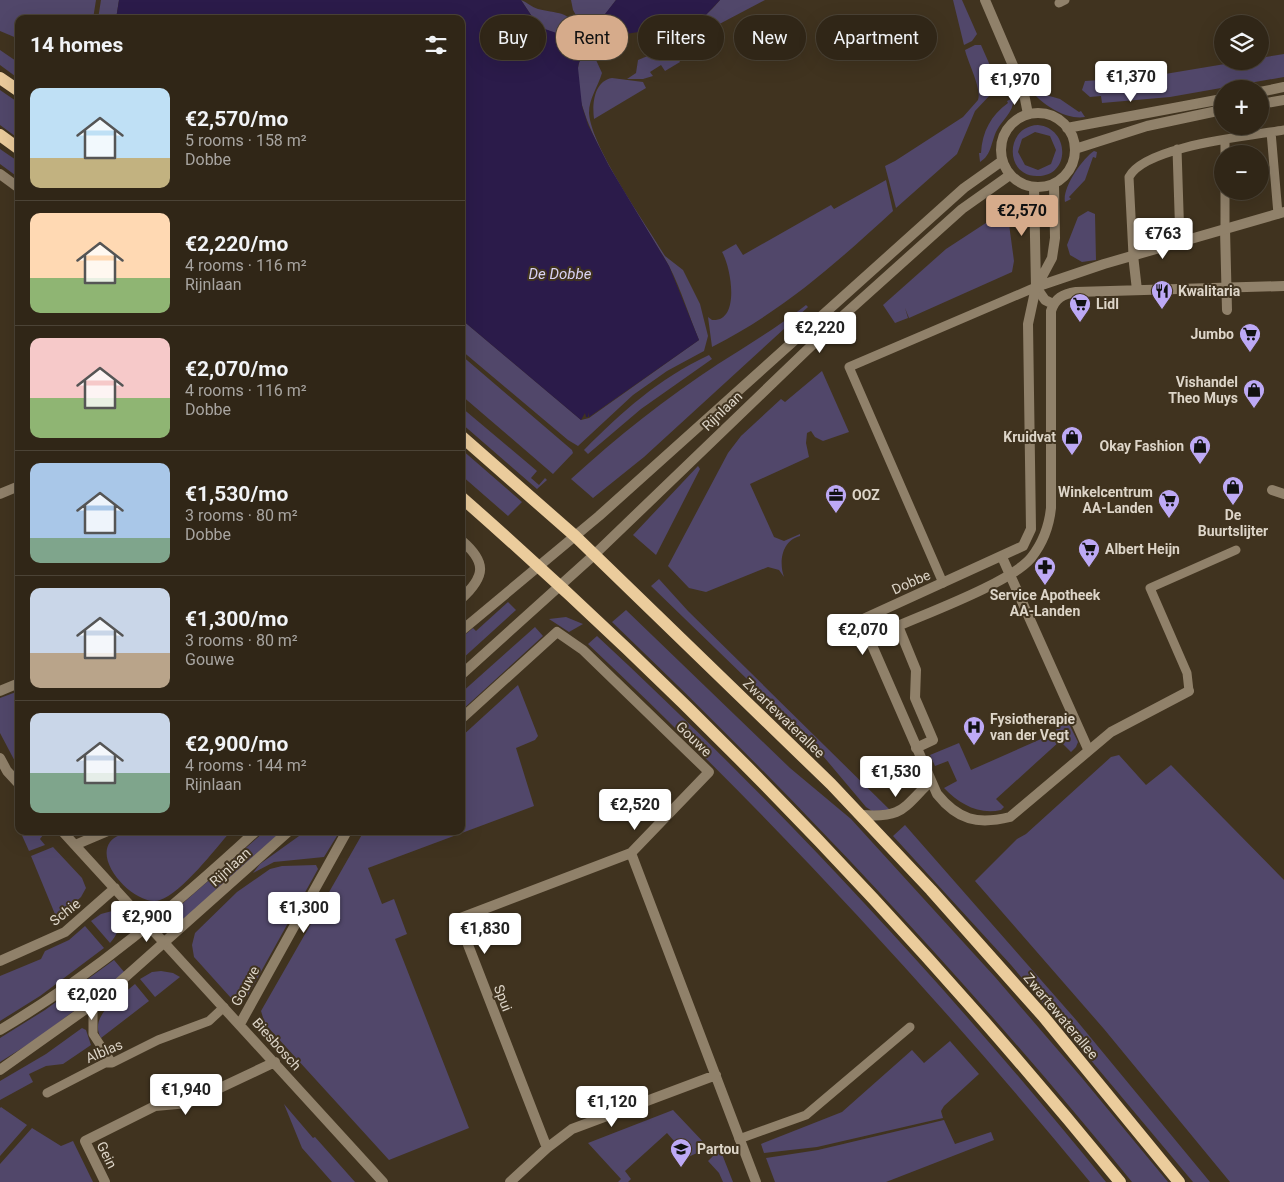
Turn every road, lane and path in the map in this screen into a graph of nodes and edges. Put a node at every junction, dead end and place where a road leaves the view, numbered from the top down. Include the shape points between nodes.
1 (985, 0) edge
2 (0, 78) edge
3 (1284, 87) edge
4 (15, 88) edge
5 (1269, 90) edge
6 (1214, 100) edge
7 (1284, 100) edge
8 (1269, 102) edge
9 (1214, 112) edge
10 (1028, 114) junction
11 (1067, 128) junction
12 (1284, 130) edge
13 (1271, 132) junction
14 (0, 136) edge
15 (1225, 140) junction
16 (1225, 145) edge
17 (15, 146) edge
18 (1075, 149) junction
19 (1177, 149) junction
20 (1002, 161) junction
21 (0, 174) edge
22 (1010, 175) junction
23 (1054, 184) junction
24 (15, 185) edge
25 (1034, 188) junction
26 (1225, 200) edge
27 (1281, 213) edge
28 (1225, 229) junction
29 (1180, 242) junction
30 (1133, 256) junction
31 (1284, 286) edge
32 (1036, 287) junction
33 (1226, 288) junction
34 (1137, 290) junction
35 (1054, 304) junction
36 (1227, 310) dead end
37 (465, 440) edge
38 (15, 488) edge
39 (1272, 490) dead end
40 (0, 494) edge
41 (1284, 494) edge
42 (465, 501) edge
43 (575, 536) junction
44 (465, 544) edge
45 (1023, 546) junction
46 (1041, 546) junction
47 (1236, 550) dead end
48 (594, 555) junction
49 (1002, 557) junction
50 (538, 567) junction
51 (1010, 575) junction
52 (943, 583) junction
53 (559, 586) junction
54 (465, 594) edge
55 (465, 628) edge
56 (465, 670) edge
57 (15, 685) edge
58 (0, 691) edge
59 (1189, 691) joint
60 (465, 715) edge
61 (916, 748) junction
62 (1088, 749) junction
63 (0, 758) edge
64 (4, 772) edge
65 (15, 781) edge
66 (930, 782) junction
67 (861, 816) junction
68 (66, 835) edge
69 (99, 835) edge
70 (251, 835) edge
71 (285, 835) edge
72 (345, 835) edge
73 (75, 845) junction
74 (630, 853) junction
75 (114, 888) junction
76 (149, 925) junction
77 (165, 944) junction
78 (0, 961) edge
79 (93, 1005) junction
80 (224, 1007) junction
81 (240, 1024) junction
82 (910, 1028) dead end
83 (0, 1030) edge
84 (275, 1062) junction
85 (112, 1063) junction
86 (0, 1070) edge
87 (716, 1075) junction
88 (47, 1093) dead end
89 (739, 1139) junction
90 (547, 1148) junction
91 (105, 1182) edge
92 (383, 1182) edge
93 (510, 1182) edge
94 (756, 1182) edge
95 (1120, 1182) edge
96 (1179, 1182) edge

1 - 10 street via 1022,89
2 - 4 main road
3 - 5 street
6 - 11 street
7 - 8 street
9 - 18 street via 1147,126
10 - 11 street via 1050,115
10 - 20 street via 1007,129 1002,142
11 - 18 street
12 - 13 lane
13 - 15 lane
13 - 27 lane
14 - 17 main road
15 - 16 lane
15 - 19 lane
18 - 23 street via 1069,170
19 - 29 lane
19 - 30 lane via 1145,161 1129,177
20 - 22 street
20 - 43 street, Rijnlaan via 964,188
21 - 24 street
22 - 25 street via 1020,184
22 - 48 street, Rijnlaan via 962,209 842,317
23 - 25 street
23 - 32 street via 1052,258
25 - 32 street
26 - 28 lane
27 - 28 street
28 - 29 street
28 - 33 street
29 - 30 street
30 - 32 street
30 - 34 street
31 - 33 street
32 - 35 street via 1045,300
32 - 45 street via 1028,324 1031,529
32 - 52 lane via 849,367
33 - 34 street
33 - 36 street
34 - 35 street via 1076,292 1058,298
35 - 46 street via 1051,311 1051,508
37 - 43 main road, Zwartewaterallee
38 - 40 street
39 - 41 street
42 - 50 main road
43 - 48 main road, Zwartewaterallee
43 - 50 street, Rijnlaan
44 - 54 street via 479,558 479,576
45 - 46 street, Dobbe
45 - 49 street, Dobbe
46 - 51 street
47 - 59 lane via 1150,588 1187,673
48 - 53 street, Rijnlaan
48 - 67 main road, Zwartewaterallee
49 - 51 street
49 - 52 street, Dobbe
50 - 53 main road
50 - 55 street, Rijnlaan
51 - 61 street via 898,626 916,670 915,698 933,740
51 - 62 street
52 - 61 street, Dobbe via 861,620
53 - 56 street, Rijnlaan
53 - 95 main road via 729,746 887,913
57 - 58 street
59 - 62 street, Dobbe via 1111,732
60 - 74 street, Gouwe via 557,632 583,650 709,772
61 - 66 street, Dobbe
62 - 66 street, Dobbe via 1010,818 990,822 950,811
63 - 64 street
64 - 65 street
66 - 67 street via 900,811 890,816
67 - 96 main road, Zwartewaterallee via 1044,1016
68 - 73 street, Biesbosch
69 - 73 street
70 - 76 street, Rijnlaan
71 - 77 street, Rijnlaan
72 - 81 street, Gouwe
73 - 75 street, Biesbosch
74 - 87 street
74 - 90 street, Spui via 458,919
75 - 76 street, Biesbosch
75 - 78 street, Schie via 65,932
76 - 77 street, Biesbosch
76 - 83 street, Rijnlaan via 50,999
77 - 79 street, Rijnlaan
77 - 80 street, Biesbosch
79 - 85 lane via 93,1034
79 - 86 street, Rijnlaan
80 - 81 street, Biesbosch
80 - 85 lane, Alblas via 209,1021 158,1040
81 - 84 street, Biesbosch
82 - 89 lane via 806,1115
84 - 91 street, Gein via 188,1103 155,1106 85,1141
84 - 92 street, Biesbosch
85 - 88 lane, Alblas via 105,1063
87 - 89 street
87 - 90 street via 572,1129
89 - 94 street
90 - 93 street

